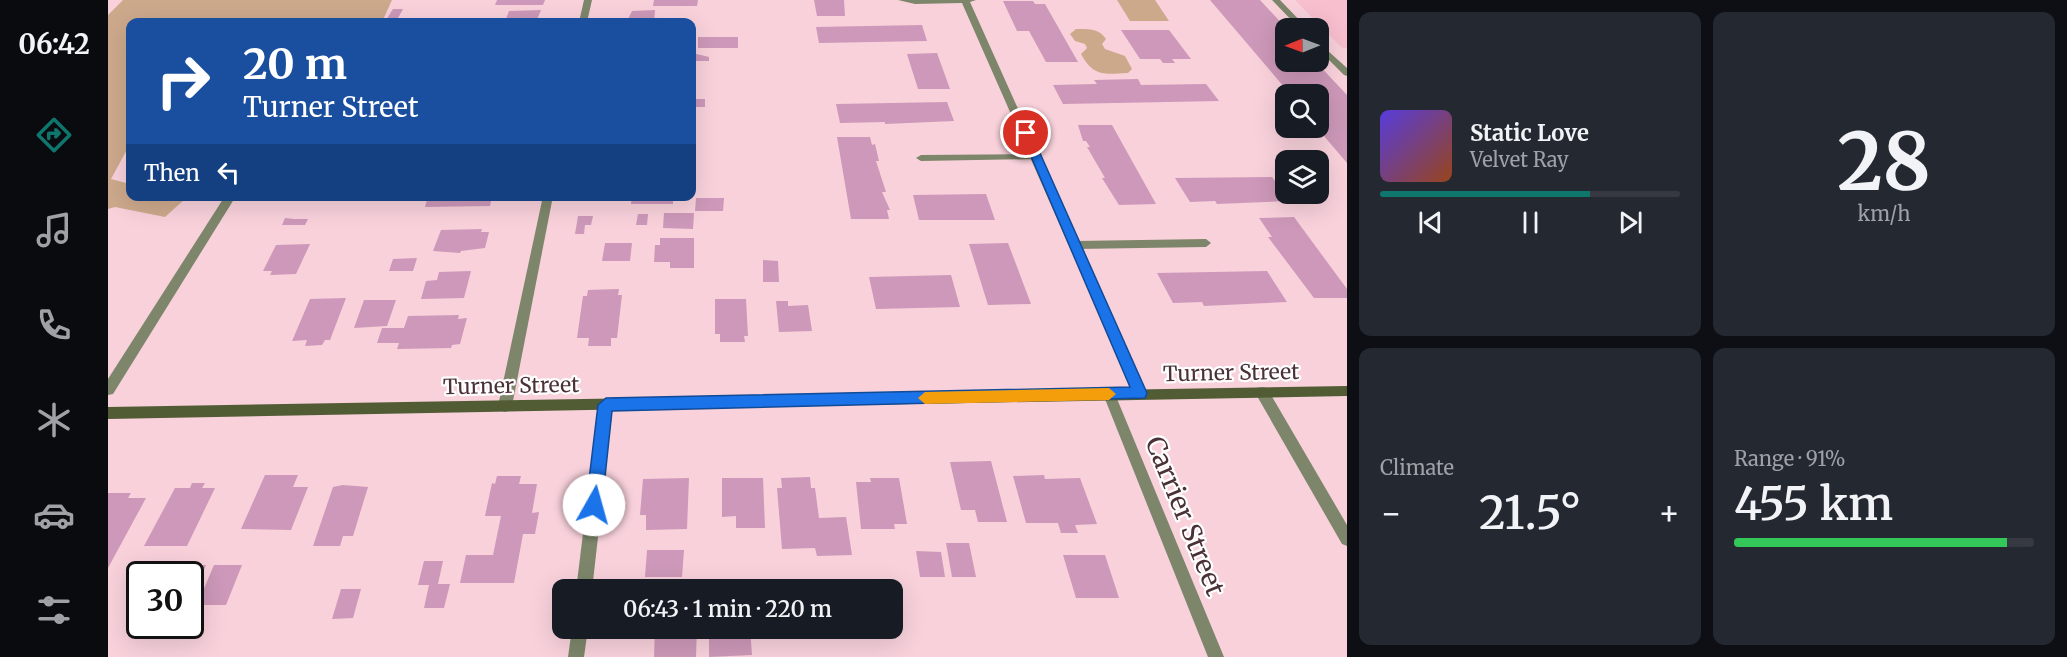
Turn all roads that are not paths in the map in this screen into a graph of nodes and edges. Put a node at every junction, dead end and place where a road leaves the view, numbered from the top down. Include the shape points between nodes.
1 (588, 0) edge
2 (902, 0) edge
3 (1276, 0) edge
4 (969, 1) edge
5 (584, 18) edge
6 (1293, 18) edge
7 (1329, 55) edge
8 (1347, 73) edge
9 (1036, 157) junction
10 (921, 158) dead end
11 (228, 201) edge
12 (547, 201) edge
13 (1206, 243) dead end
14 (1076, 245) junction
15 (108, 390) edge
16 (1347, 391) edge
17 (1262, 392) junction
18 (1140, 393) junction
19 (1109, 394) junction
20 (606, 405) junction
21 (505, 406) junction
22 (108, 413) edge
23 (1347, 539) edge
24 (585, 579) edge
25 (578, 639) edge
26 (576, 657) edge
27 (1216, 657) edge

1 - 5 street
2 - 4 street
3 - 6 street
4 - 9 street
7 - 8 street
9 - 10 street
9 - 14 street
11 - 15 street
12 - 21 street
13 - 14 street
14 - 18 street
16 - 17 street, Turner Street
17 - 18 street, Turner Street
17 - 23 street
18 - 19 street, Turner Street
19 - 20 street, Turner Street
19 - 27 street, Carrier Street
20 - 21 street, Turner Street
20 - 24 street
21 - 22 street, Turner Street
25 - 26 street

